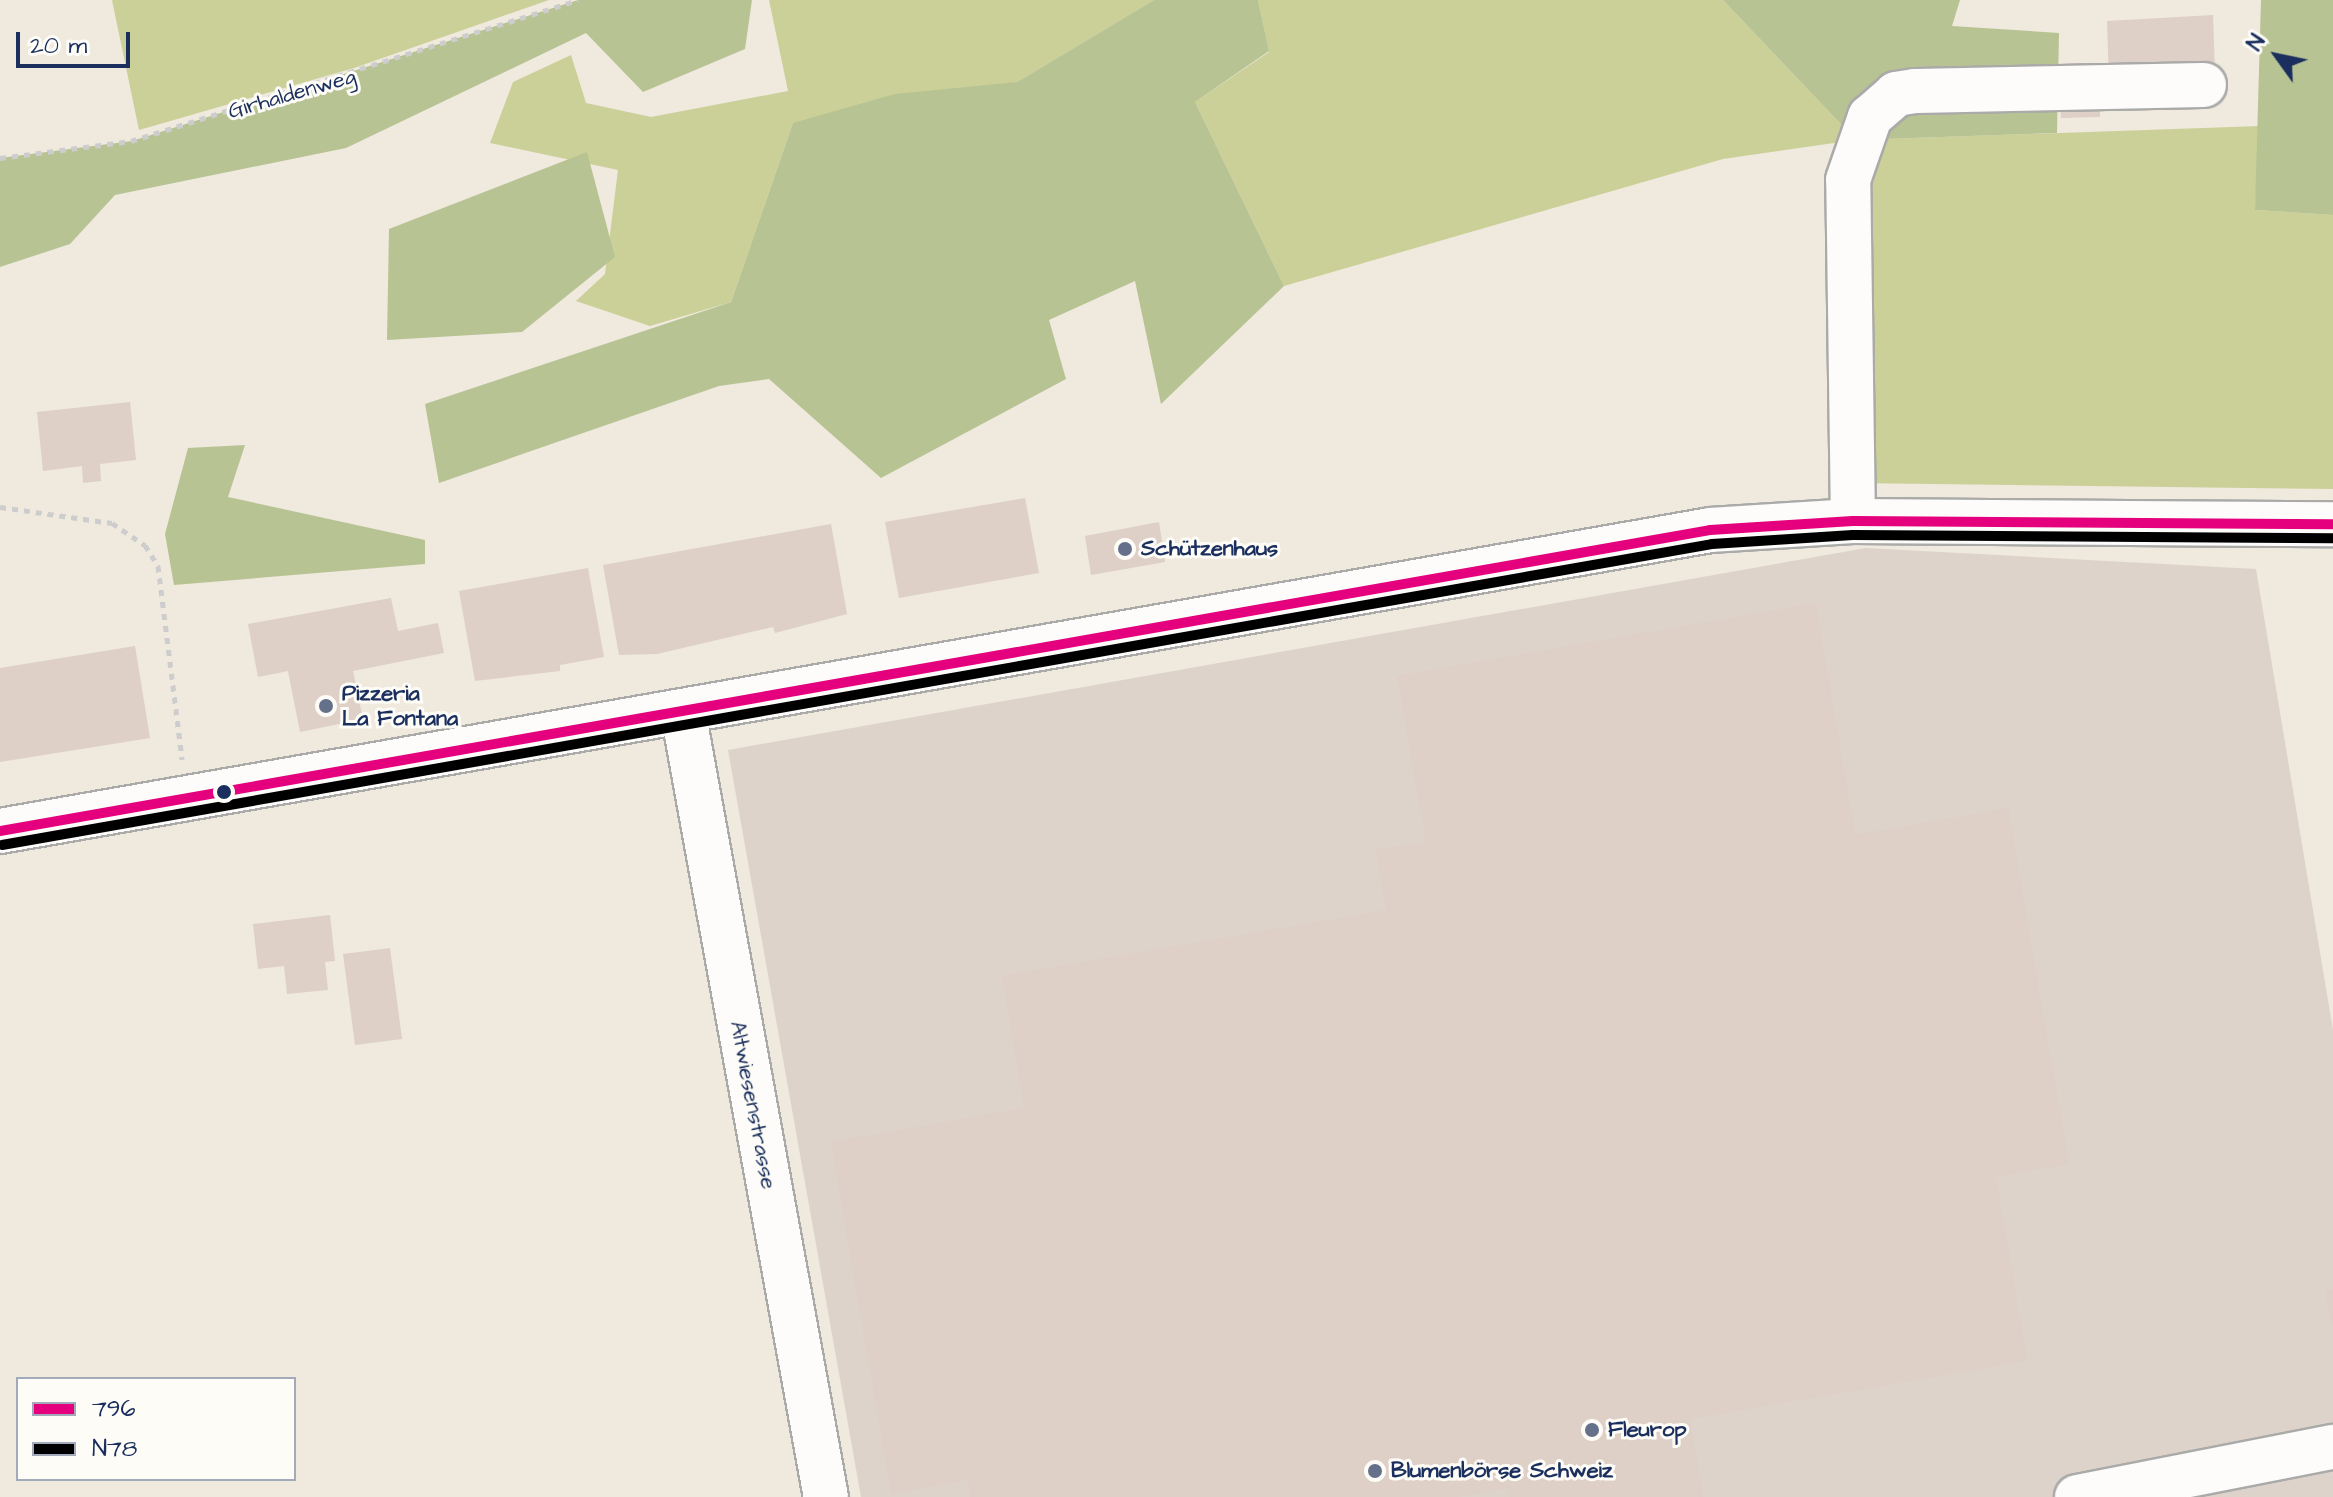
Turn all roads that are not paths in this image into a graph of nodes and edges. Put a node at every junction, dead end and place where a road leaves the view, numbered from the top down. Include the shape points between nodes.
1 (2204, 85) dead end
2 (1853, 521) junction
3 (2333, 524) edge
4 (683, 712) junction
5 (0, 831) edge
6 (2333, 1447) edge
7 (826, 1497) edge
8 (2077, 1497) edge

1 - 2 street via 1915,91 1887,100 1870,117 1848,180
2 - 3 street
2 - 4 street via 1710,530
4 - 5 street
4 - 7 street, Altwiesenstrasse
6 - 8 street

